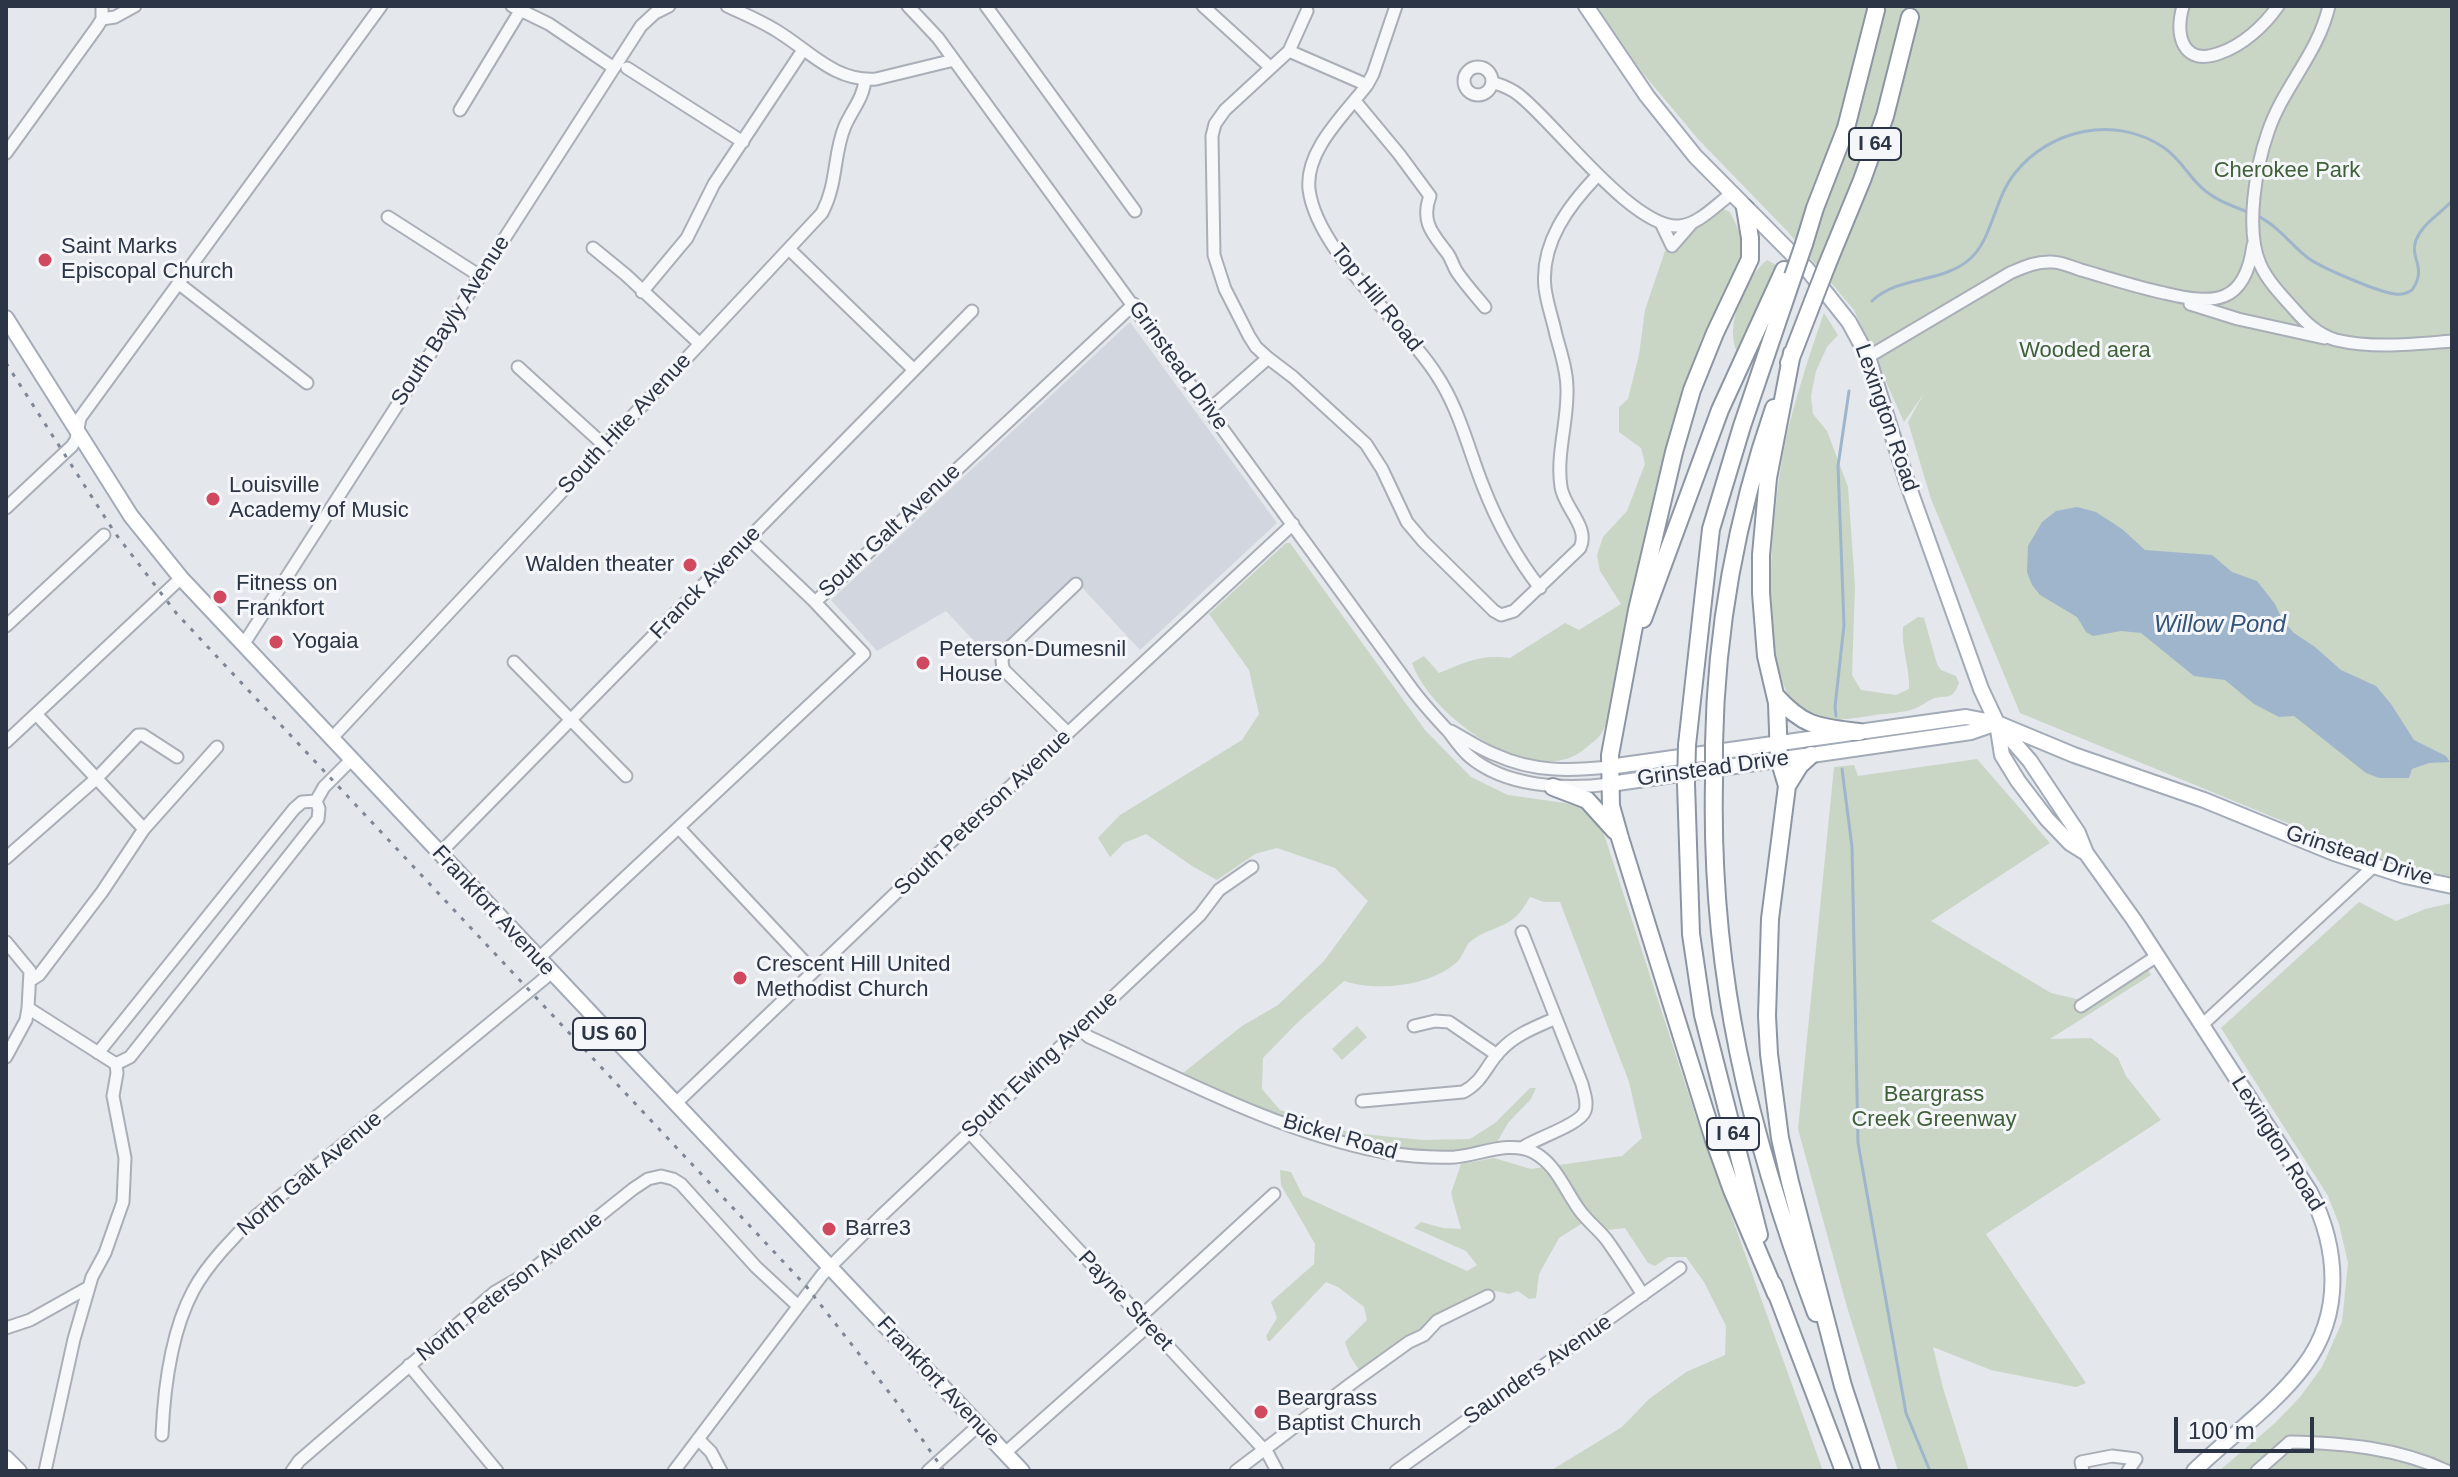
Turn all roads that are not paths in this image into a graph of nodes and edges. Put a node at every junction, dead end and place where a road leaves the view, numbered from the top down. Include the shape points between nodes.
1 (102, 6) edge
2 (135, 6) edge
3 (381, 6) edge
4 (669, 6) edge
5 (727, 6) edge
6 (908, 6) edge
7 (986, 6) edge
8 (1203, 6) edge
9 (1396, 6) edge
10 (1586, 6) edge
11 (2183, 6) edge
12 (2278, 6) edge
13 (2329, 6) edge
14 (516, 8) edge
15 (1876, 10) dead end
16 (1307, 11) dead end
17 (1910, 17) dead end
18 (102, 19) junction
19 (803, 50) junction
20 (1289, 51) junction
21 (954, 60) junction
22 (1270, 67) junction
23 (614, 68) junction
24 (627, 68) dead end
25 (865, 79) junction
26 (1492, 82) dead end
27 (1367, 85) junction
28 (1355, 101) junction
29 (460, 110) dead end
30 (743, 142) junction
31 (6, 153) edge
32 (1598, 175) junction
33 (1731, 194) junction
34 (1745, 208) junction
35 (1135, 211) dead end
36 (388, 217) dead end
37 (1694, 221) junction
38 (1661, 223) junction
39 (2254, 235) junction
40 (593, 248) dead end
41 (789, 249) junction
42 (1789, 272) junction
43 (480, 276) junction
44 (178, 283) junction
45 (2152, 290) junction
46 (642, 292) junction
47 (1134, 304) junction
48 (1485, 307) dead end
49 (972, 311) dead end
50 (6, 318) edge
51 (2336, 340) junction
52 (2452, 341) edge
53 (700, 344) junction
54 (1792, 353) junction
55 (1868, 357) junction
56 (1268, 358) junction
57 (518, 367) dead end
58 (913, 369) junction
59 (307, 383) dead end
60 (1210, 409) junction
61 (77, 432) junction
62 (605, 446) junction
63 (6, 508) edge
64 (1293, 524) junction
65 (104, 535) dead end
66 (749, 539) junction
67 (181, 578) junction
68 (1076, 584) dead end
69 (1540, 588) junction
70 (815, 602) junction
71 (6, 626) edge
72 (243, 645) junction
73 (1629, 658) junction
74 (514, 662) dead end
75 (1775, 696) junction
76 (36, 714) junction
77 (571, 720) junction
78 (1997, 723) junction
79 (1445, 728) junction
80 (1859, 732) junction
81 (1068, 733) junction
82 (331, 739) junction
83 (6, 742) edge
84 (217, 747) dead end
85 (1778, 751) junction
86 (1811, 755) junction
87 (177, 757) dead end
88 (351, 760) junction
89 (626, 776) dead end
90 (1610, 776) junction
91 (97, 778) junction
92 (1787, 786) junction
93 (1553, 787) junction
94 (316, 801) junction
95 (679, 828) junction
96 (144, 829) junction
97 (1620, 838) junction
98 (2086, 853) junction
99 (439, 854) junction
100 (6, 858) edge
101 (2374, 866) junction
102 (1252, 867) dead end
103 (2452, 886) edge
104 (1522, 932) dead end
105 (6, 942) edge
106 (2157, 956) junction
107 (538, 959) junction
108 (813, 971) junction
109 (551, 973) junction
110 (31, 980) junction
111 (2081, 1006) dead end
112 (28, 1008) junction
113 (1556, 1018) junction
114 (2202, 1025) junction
115 (1414, 1026) dead end
116 (1079, 1029) junction
117 (1497, 1055) junction
118 (6, 1057) edge
119 (108, 1059) junction
120 (1362, 1101) dead end
121 (675, 1104) junction
122 (969, 1132) junction
123 (1522, 1148) junction
124 (1274, 1194) dead end
125 (830, 1268) junction
126 (1680, 1268) dead end
127 (89, 1287) junction
128 (1776, 1294) junction
129 (1643, 1295) junction
130 (1488, 1296) dead end
131 (798, 1306) junction
132 (1144, 1322) junction
133 (6, 1328) edge
134 (409, 1365) junction
135 (1843, 1386) junction
136 (979, 1425) junction
137 (162, 1435) dead end
138 (698, 1439) junction
139 (1264, 1449) junction
140 (1005, 1453) junction
141 (6, 1458) edge
142 (19, 1471) edge
143 (45, 1471) edge
144 (292, 1471) edge
145 (497, 1471) edge
146 (674, 1471) edge
147 (721, 1471) edge
148 (928, 1471) edge
149 (1022, 1471) edge
150 (1236, 1471) edge
151 (1277, 1471) edge
152 (1396, 1471) edge
153 (1844, 1471) edge
154 (1871, 1471) edge
155 (2083, 1471) edge
156 (2128, 1471) edge
157 (2194, 1471) edge
158 (2257, 1471) edge
159 (2447, 1471) edge

1 - 18 street
2 - 18 street
3 - 44 street
4 - 23 street, South Bayly Avenue via 641,26
5 - 19 street
6 - 21 street, Grinstead Drive
7 - 35 street
8 - 22 street
9 - 27 street, Top Hill Road
10 - 33 main road, Lexington Road via 1647,96
11 - 12 street via 2181,41 2191,52 2206,56 2236,45
13 - 39 street via 2315,46 2268,131
14 - 23 street
14 - 29 street
15 - 42 highway, I 64, bridge via 1846,128
16 - 20 street
17 - 54 highway, I 64, bridge via 1885,116
18 - 31 street
19 - 25 street via 834,71
19 - 30 street
20 - 22 street
20 - 27 street
21 - 25 street
21 - 47 street, Grinstead Drive
22 - 56 street via 1225,110 1212,136 1218,269 1249,336
23 - 43 street, South Bayly Avenue
24 - 30 street
25 - 41 street, South Hite Avenue via 865,90 844,129 831,194 822,213
26 - 32 street via 1517,93
27 - 28 street, Top Hill Road
28 - 48 street via 1430,196 1433,238
28 - 69 street, Top Hill Road via 1312,162 1309,187 1318,220 1443,385 1494,510
30 - 46 street via 687,238
32 - 38 street
32 - 69 street via 1568,210 1546,263 1546,291 1567,388 1561,487 1583,542
33 - 34 main road, Lexington Road
33 - 37 street
34 - 55 main road, Lexington Road via 1835,302
34 - 73 highway via 1750,259 1707,351 1683,421
36 - 43 street
37 - 38 street
37 - 38 street via 1672,246
39 - 45 street via 2245,273 2227,295 2197,301
39 - 51 street via 2260,265 2277,290 2309,325
40 - 46 street
41 - 53 street, South Hite Avenue
41 - 58 street
42 - 73 highway via 1707,444
42 - 128 highway, I 64, bridge via 1711,529 1686,784 1691,934 1703,1015
43 - 72 street, South Bayly Avenue
44 - 59 street
44 - 61 street via 80,418
45 - 51 street via 2238,319
45 - 55 street via 2055,262 2032,264
46 - 53 street
47 - 60 street, Grinstead Drive
47 - 70 street, South Galt Avenue
49 - 58 street, Franck Avenue
50 - 61 main road, Frankfort Avenue / US 60
51 - 52 street
53 - 62 street, South Hite Avenue
54 - 75 highway via 1768,478 1761,555 1765,646
54 - 135 highway, I 64, bridge via 1760,449 1736,551 1716,686 1713,845 1719,933 1743,1081 1772,1187
55 - 78 main road, Lexington Road via 1907,482
56 - 60 street
56 - 69 street via 1366,444 1407,522 1494,611 1509,614
57 - 62 street
58 - 66 street, Franck Avenue
60 - 64 street, Grinstead Drive
61 - 63 street via 72,446
61 - 67 main road, Frankfort Avenue / US 60 via 131,516
62 - 82 street, South Hite Avenue
64 - 79 street, Grinstead Drive
64 - 81 street, South Peterson Avenue
65 - 71 street
66 - 70 street
66 - 77 street, Franck Avenue
67 - 72 main road, Frankfort Avenue / US 60
67 - 76 street
68 - 81 street via 1006,651 1002,664
70 - 95 street, South Galt Avenue via 864,654
72 - 82 main road, Frankfort Avenue / US 60
73 - 90 highway via 1614,724
74 - 77 street
75 - 80 highway via 1812,725
75 - 85 highway
76 - 83 street
76 - 91 street
77 - 89 street
77 - 99 street, Franck Avenue
78 - 80 main road, Grinstead Drive via 1966,717
78 - 86 main road, Grinstead Drive via 1971,732
78 - 98 main road, Lexington Road via 2030,761
78 - 98 main road, Lexington Road via 2002,755 2018,781 2058,831
78 - 101 main road, Grinstead Drive
79 - 90 street, Grinstead Drive via 1493,754 1533,767
79 - 93 street, Grinstead Drive via 1469,756 1493,770
80 - 85 main road, Grinstead Drive
81 - 108 street, South Peterson Avenue
82 - 88 main road, Frankfort Avenue / US 60
84 - 96 street
85 - 86 main road, Grinstead Drive
85 - 90 main road, Grinstead Drive
85 - 92 highway
86 - 92 highway
87 - 91 street via 138,735
88 - 94 street
88 - 99 main road, Frankfort Avenue / US 60
90 - 93 street, Grinstead Drive via 1584,787
90 - 97 highway
91 - 96 street
91 - 100 street
92 - 135 highway via 1770,919 1769,1054 1780,1138
93 - 97 highway via 1587,800
94 - 119 street via 294,809
94 - 119 street via 318,819 130,1057
95 - 107 street, South Galt Avenue
95 - 108 street
96 - 110 street via 102,892
97 - 128 highway via 1714,1140
98 - 106 main road, Lexington Road
99 - 107 main road, Frankfort Avenue / US 60
101 - 103 main road, Grinstead Drive
101 - 114 street
102 - 116 street, South Ewing Avenue via 1219,890 1200,915
104 - 113 street
105 - 110 street via 29,968
106 - 111 street
106 - 114 main road, Lexington Road
107 - 109 main road, Frankfort Avenue / US 60
108 - 121 street, South Peterson Avenue
109 - 121 main road, Frankfort Avenue / US 60
109 - 137 street, North Galt Avenue via 233,1239 189,1298 169,1365
110 - 112 street
112 - 118 street
112 - 119 street
113 - 117 street via 1525,1032
113 - 123 street via 1586,1107 1576,1121
114 - 157 main road, Lexington Road via 2310,1192 2328,1235 2333,1279 2323,1330 2305,1365
115 - 117 street via 1449,1022
116 - 122 street, South Ewing Avenue
116 - 123 street, Bickel Road via 1231,1101 1349,1144 1437,1157
117 - 120 street via 1484,1076 1463,1092
119 - 127 street via 117,1073 113,1096 123,1141 125,1189 116,1227
121 - 125 main road, Frankfort Avenue / US 60
122 - 125 street, South Ewing Avenue
122 - 132 street, Payne Street
123 - 129 street via 1552,1166
124 - 132 street
125 - 131 street, South Ewing Avenue
125 - 136 main road, Frankfort Avenue / US 60
126 - 129 street, Saunders Avenue
127 - 133 street
127 - 143 street
128 - 153 highway, I 64
129 - 152 street, Saunders Avenue
130 - 139 street via 1437,1321
131 - 134 street, North Peterson Avenue via 681,1184 661,1176 642,1182 528,1273 495,1292
131 - 138 street, South Ewing Avenue
132 - 139 street, Payne Street
132 - 140 street
134 - 144 street, North Peterson Avenue
134 - 145 street
135 - 154 highway, I 64
136 - 140 main road, Frankfort Avenue / US 60
136 - 148 street
138 - 146 street, South Ewing Avenue
138 - 147 street
139 - 150 street
139 - 151 street, Payne Street
140 - 149 main road, Frankfort Avenue / US 60
141 - 142 main road
155 - 156 street via 2081,1462 2112,1456 2136,1459
158 - 159 street via 2290,1442 2369,1448 2424,1460

